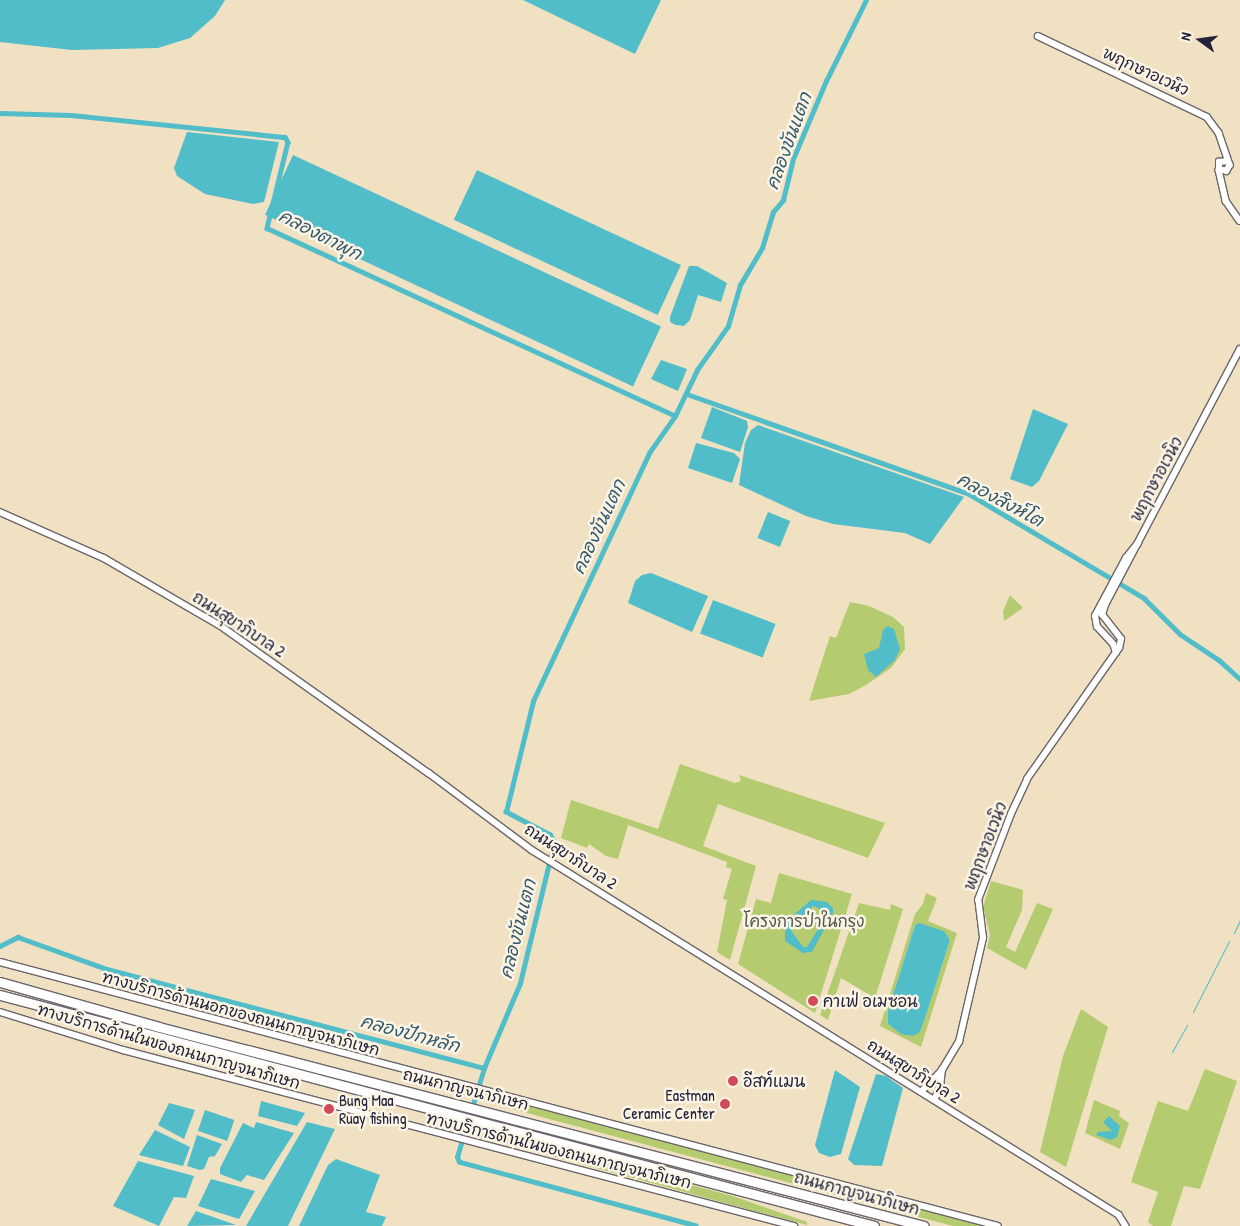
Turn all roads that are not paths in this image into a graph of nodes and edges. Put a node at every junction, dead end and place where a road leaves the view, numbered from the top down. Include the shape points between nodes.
1 (1038, 36) dead end
2 (1224, 149) junction
3 (1220, 161) junction
4 (1228, 162) junction
5 (1219, 170) junction
6 (1227, 171) junction
7 (1222, 184) junction
8 (1240, 221) edge
9 (1240, 349) edge
10 (0, 512) edge
11 (1104, 602) junction
12 (1116, 653) junction
13 (1, 962) edge
14 (0, 982) edge
15 (0, 995) edge
16 (0, 1012) edge
17 (942, 1070) junction
18 (921, 1092) junction
19 (934, 1100) junction
20 (794, 1226) edge
21 (874, 1226) edge
22 (924, 1226) edge
23 (998, 1226) edge
24 (1126, 1226) edge

1 - 2 street, พฤกษาอเวนิว via 1194,109 1216,126
2 - 3 street
2 - 4 street, พฤกษาอเวนิว
3 - 4 street
3 - 5 street
4 - 6 street via 1230,167
5 - 6 street
5 - 7 street
6 - 7 street
7 - 8 street via 1226,201
9 - 11 street, พฤกษาอเวนิว
10 - 18 street, ถนนสุขาภิบาล 2 via 104,558 221,626 536,853
11 - 12 street via 1102,615 1121,639
11 - 12 street, พฤกษาอเวนิว via 1095,621
12 - 17 street, พฤกษาอเวนิว via 1027,779 1011,814 978,900 984,938 959,1042
13 - 23 main road, ทางบริการด้านนอกของถนนกาญจนาภิเษก via 346,1056 472,1086
14 - 22 highway, ถนนกาญจนาภิเษก
15 - 21 highway, ถนนกาญจนาภิเษก
16 - 20 main road, ทางบริการด้านในของถนนกาญจนาภิเษก via 123,1050
17 - 18 street, พฤกษาอเวนิว
17 - 19 street, พฤกษาอเวนิว via 940,1088
18 - 19 street, ถนนสุขาภิบาล 2
19 - 24 street, ถนนสุขาภิบาล 2 via 1119,1215

